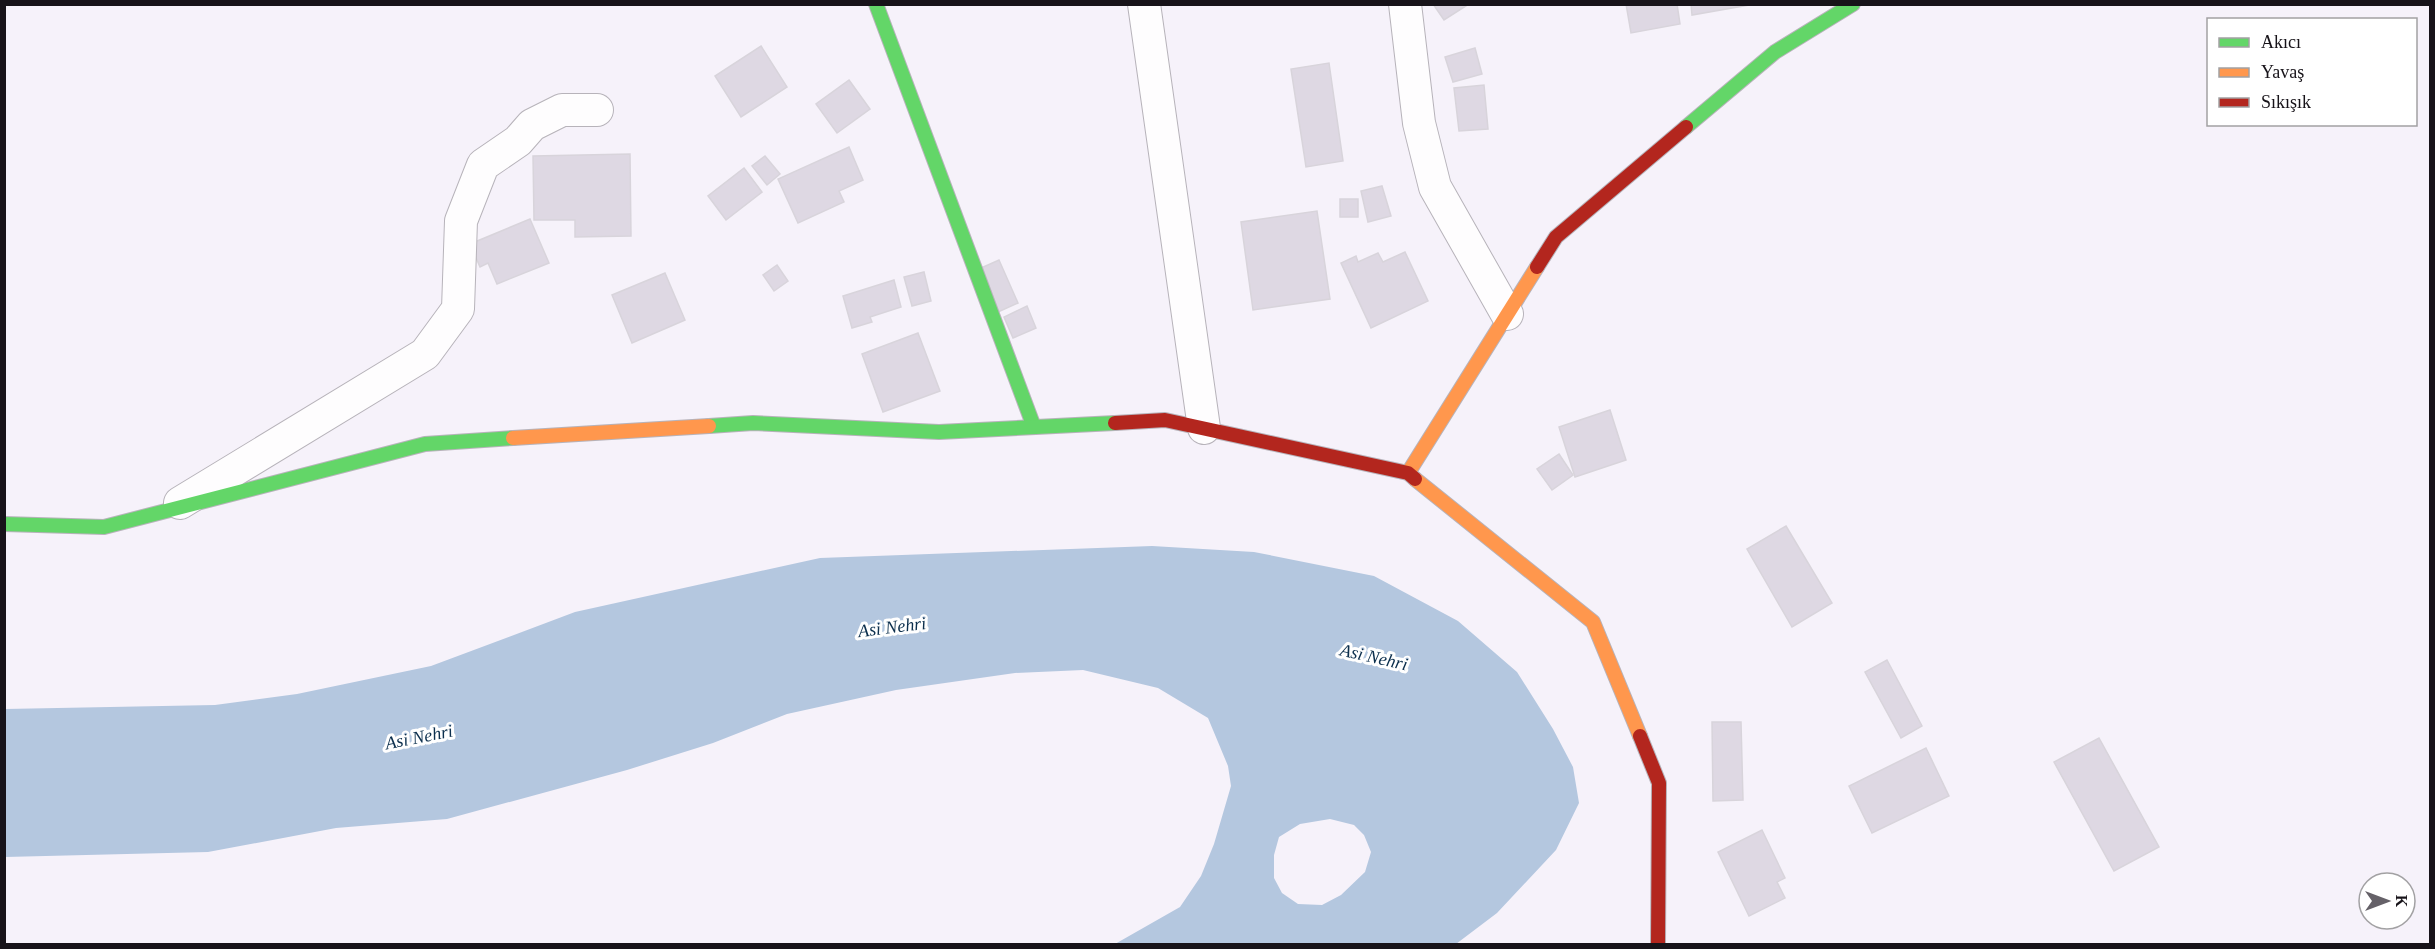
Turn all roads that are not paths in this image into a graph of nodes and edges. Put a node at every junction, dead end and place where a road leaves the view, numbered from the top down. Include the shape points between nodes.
1 (876, 4) edge
2 (1144, 4) edge
3 (1405, 4) edge
4 (1852, 4) edge
5 (597, 111) dead end
6 (1507, 314) junction
7 (1034, 427) junction
8 (1204, 428) junction
9 (1408, 473) junction
10 (168, 511) junction
11 (4, 524) edge
12 (1659, 945) edge

1 - 7 street
2 - 8 street
3 - 6 street via 1419,123 1435,187
4 - 6 street via 1775,52 1556,237
5 - 10 street via 562,111 542,120 483,165 460,221 458,309 425,354
6 - 9 street
7 - 8 street via 1165,420
7 - 10 street via 939,432 753,423 424,444
8 - 9 street
9 - 12 street via 1593,622 1659,783
10 - 11 street via 104,527

